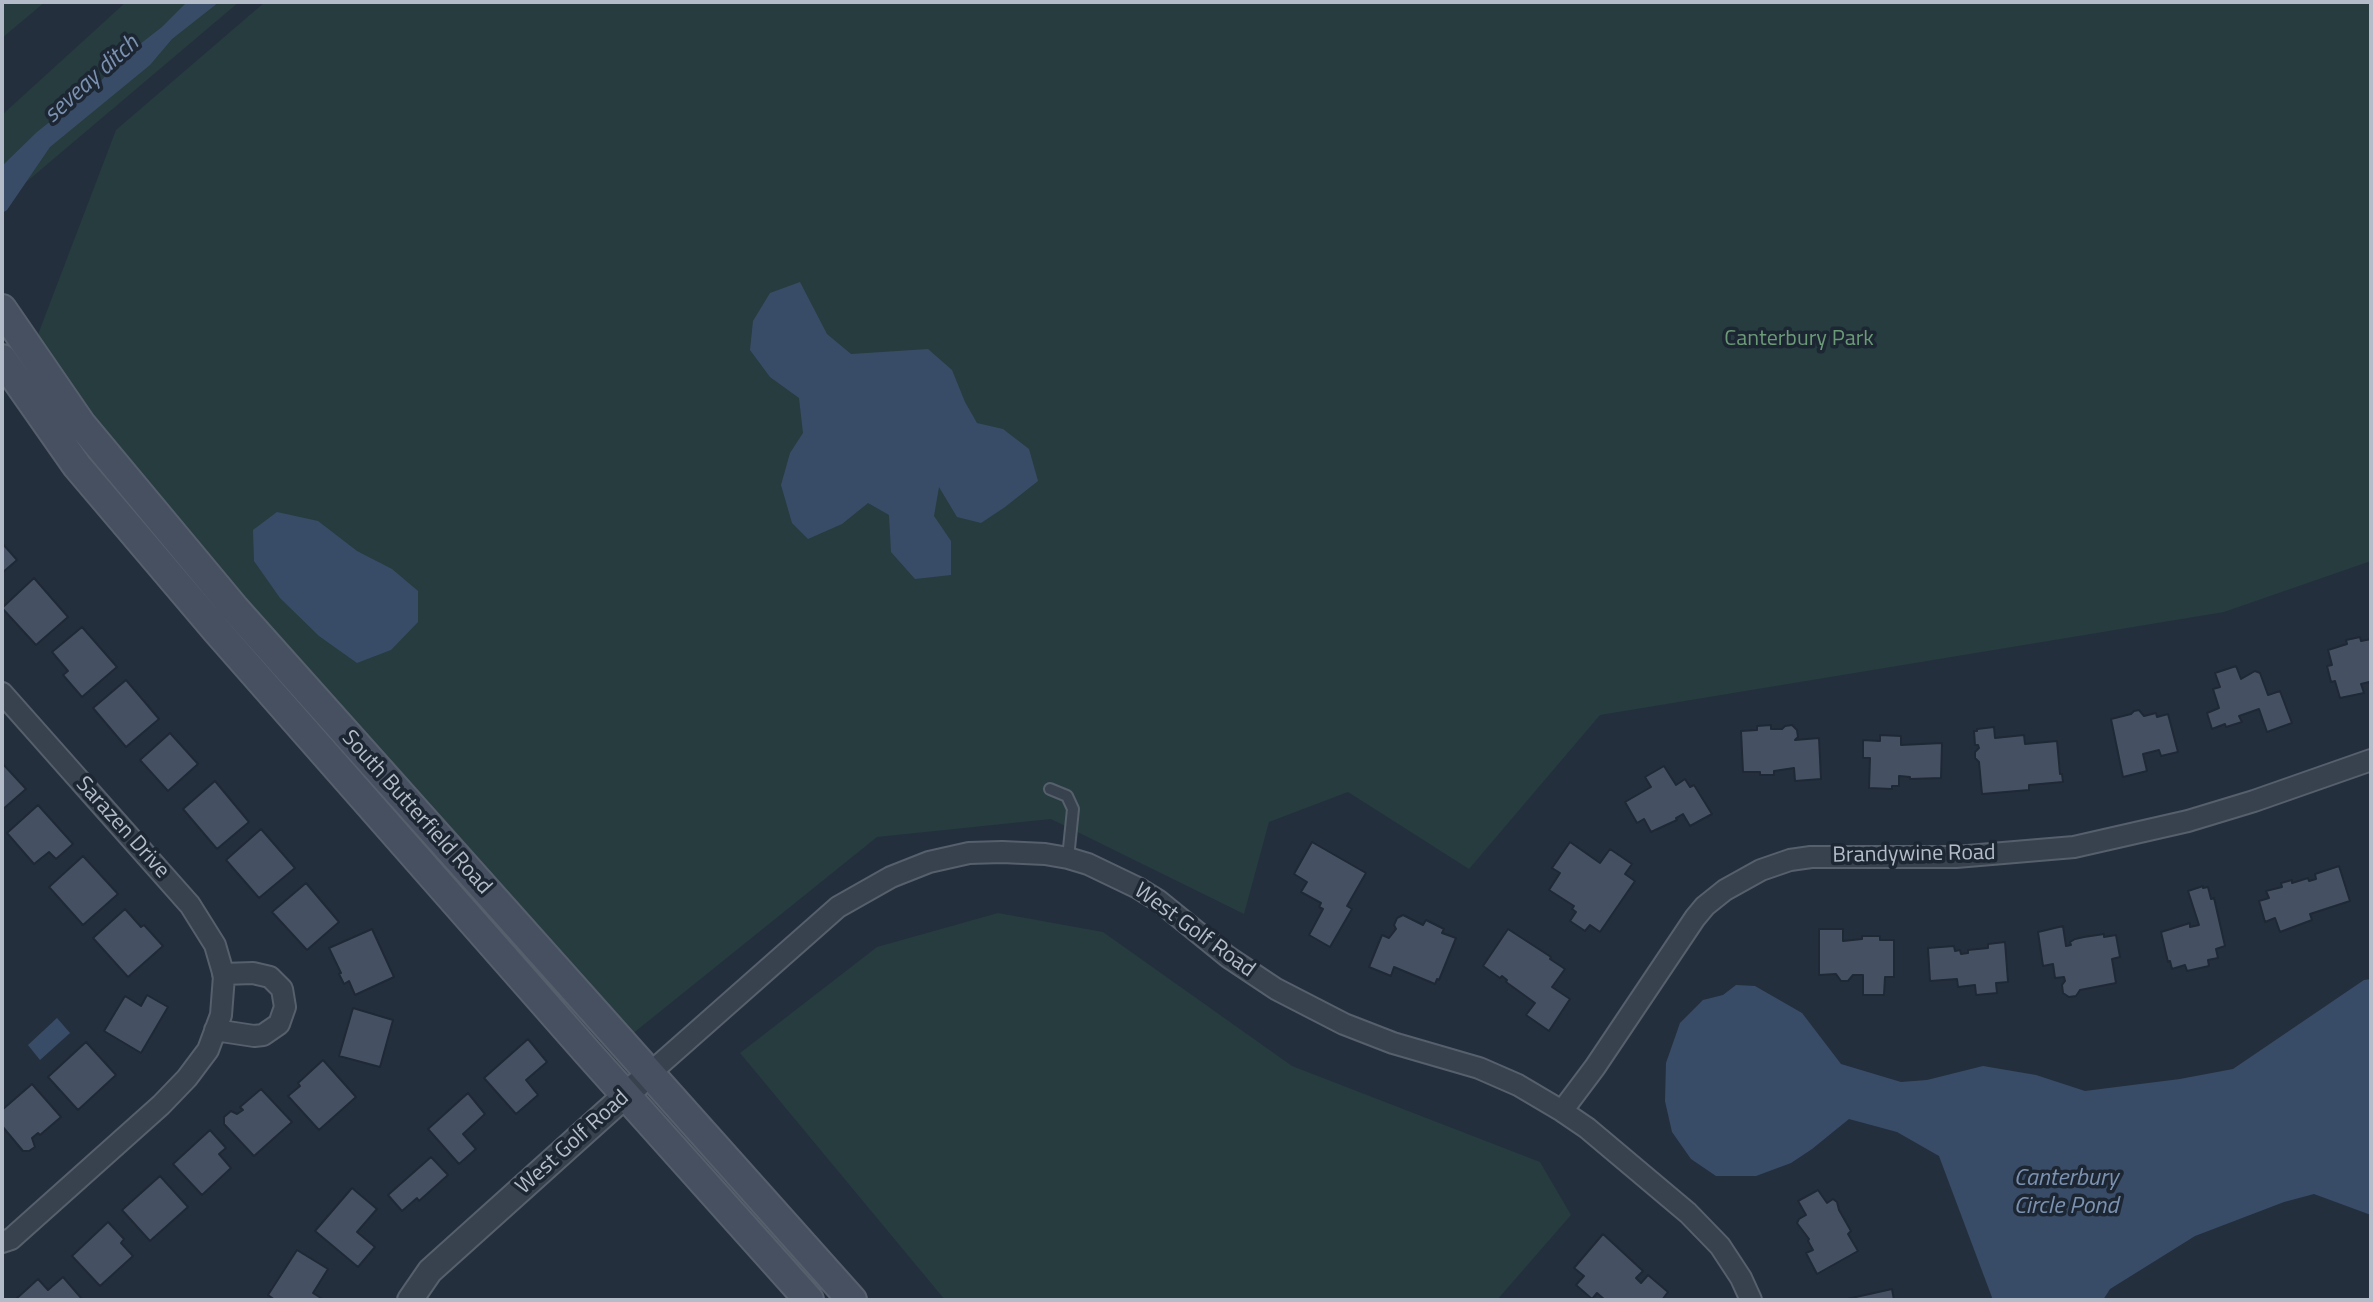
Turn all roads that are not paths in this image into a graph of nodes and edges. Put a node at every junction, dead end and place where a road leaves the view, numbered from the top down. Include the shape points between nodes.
1 (2, 309) edge
2 (2, 359) edge
3 (2, 693) edge
4 (2371, 760) edge
5 (1050, 789) dead end
6 (1068, 858) junction
7 (223, 974) junction
8 (215, 1030) junction
9 (637, 1084) junction
10 (1562, 1111) junction
11 (2, 1242) edge
12 (410, 1300) edge
13 (809, 1300) edge
14 (852, 1300) edge
15 (1751, 1300) edge

1 - 9 main road, South Butterfield Road via 81,424
2 - 9 main road, South Butterfield Road via 119,517
3 - 7 street, Sarazen Drive via 190,905 215,945
4 - 10 street, Brandywine Road via 2188,821 2074,847 1956,857 1811,857 1761,870 1725,890 1695,918
5 - 6 lane via 1067,796 1073,809
6 - 9 street, West Golf Road via 969,853 891,877 838,907
6 - 10 street, West Golf Road via 1138,888 1276,989 1344,1024 1479,1068
7 - 8 street, Sarazen Drive
7 - 8 street via 270,977 282,989 285,1007 279,1024 263,1035
8 - 11 street, Sarazen Drive via 208,1050 161,1105
9 - 12 street, West Golf Road via 430,1271
9 - 13 main road, South Butterfield Road
9 - 14 main road, South Butterfield Road
10 - 15 street, West Golf Road via 1688,1213 1720,1246

